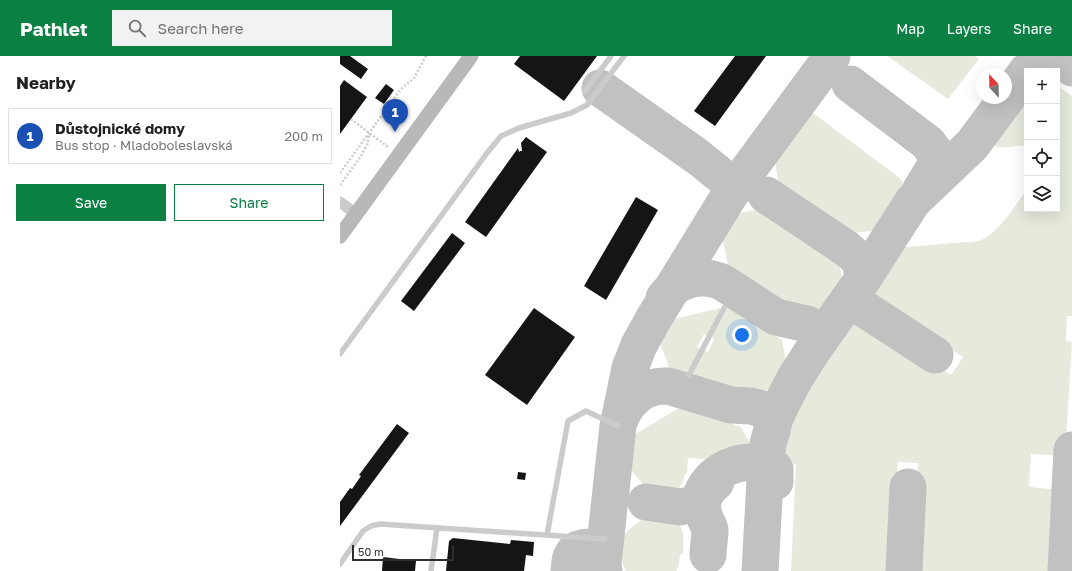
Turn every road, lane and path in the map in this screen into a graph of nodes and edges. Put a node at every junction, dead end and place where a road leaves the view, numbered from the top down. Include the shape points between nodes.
1 (426, 56) edge
2 (471, 56) edge
3 (611, 56) edge
4 (624, 56) edge
5 (585, 91) dead end
6 (351, 119) dead end
7 (369, 133) junction
8 (388, 147) dead end
9 (340, 173) edge
10 (340, 185) edge
11 (340, 202) edge
12 (356, 214) junction
13 (340, 236) edge
14 (724, 308) dead end
15 (340, 354) edge
16 (689, 375) dead end
17 (618, 426) dead end
18 (437, 528) junction
19 (547, 535) junction
20 (605, 539) dead end
21 (340, 564) edge
22 (431, 571) edge

1 - 7 path via 414,78 401,89
2 - 12 main road
3 - 5 lane
4 - 15 lane via 587,105 572,113 519,128 501,136
6 - 7 path
7 - 8 path
7 - 9 path
7 - 10 path via 368,143 361,156
11 - 12 street
12 - 13 main road
14 - 16 lane
17 - 19 lane via 586,412 568,421
18 - 19 lane
18 - 21 lane via 380,524 371,526 363,531
18 - 22 lane
19 - 20 lane

